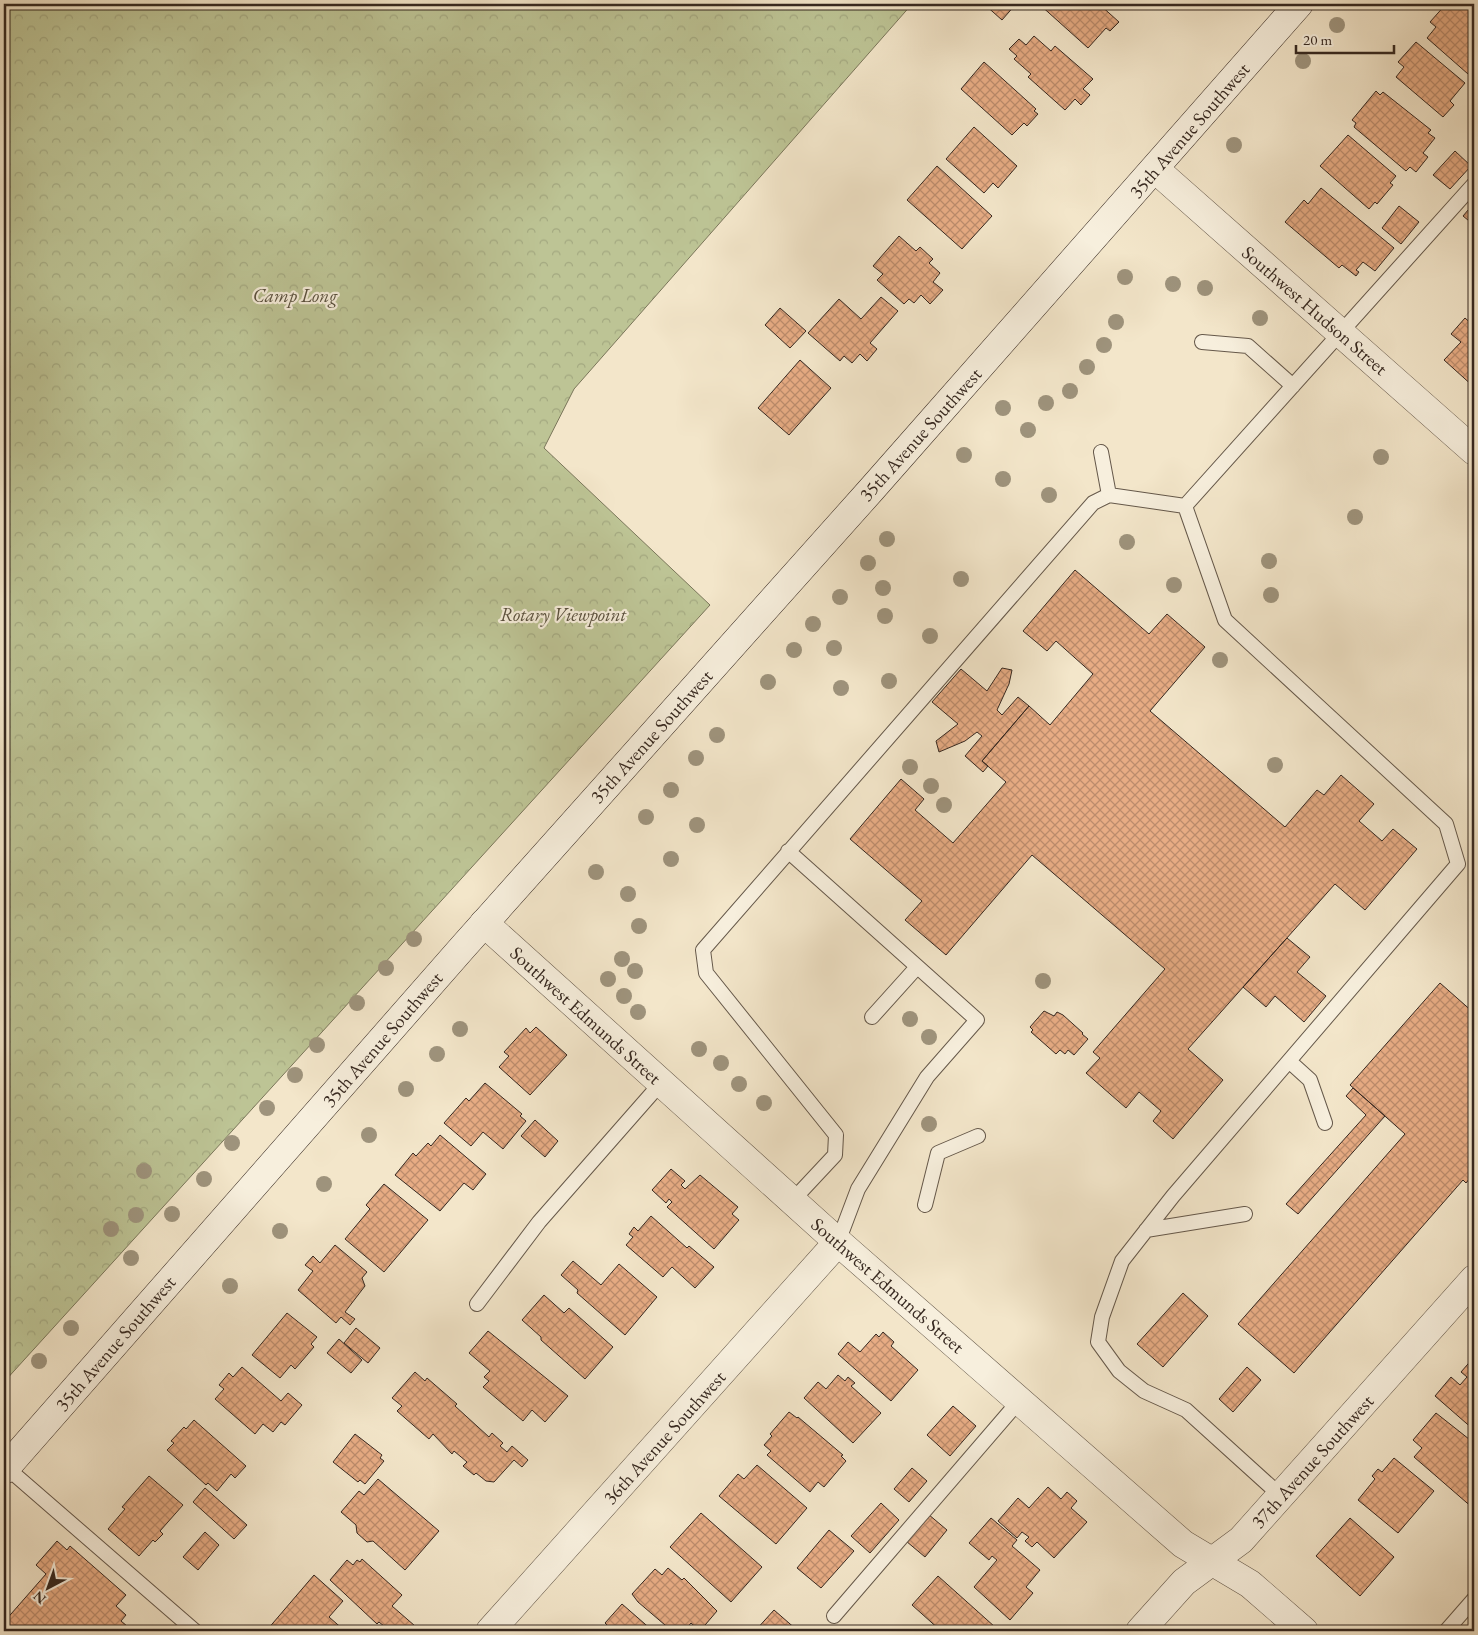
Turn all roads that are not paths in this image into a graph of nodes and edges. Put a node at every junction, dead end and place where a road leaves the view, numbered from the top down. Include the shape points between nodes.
1 (1299, 4) edge
2 (1155, 169) junction
3 (1474, 184) edge
4 (1340, 332) junction
5 (1202, 342) dead end
6 (1293, 386) junction
7 (1474, 451) edge
8 (1102, 452) dead end
9 (1108, 495) junction
10 (1185, 506) junction
11 (788, 851) junction
12 (484, 923) junction
13 (917, 967) junction
14 (872, 1017) dead end
15 (1289, 1061) junction
16 (661, 1083) junction
17 (1325, 1124) dead end
18 (978, 1136) dead end
19 (792, 1201) junction
20 (925, 1205) dead end
21 (1245, 1214) dead end
22 (1146, 1230) junction
23 (838, 1242) junction
24 (1474, 1279) edge
25 (477, 1304) dead end
26 (1019, 1401) junction
27 (5, 1468) edge
28 (1281, 1496) junction
29 (1211, 1561) junction
30 (1474, 1599) edge
31 (834, 1616) dead end
32 (195, 1631) edge
33 (490, 1631) edge
34 (1140, 1631) edge
35 (1304, 1631) edge
36 (1446, 1631) edge

1 - 2 street, 35th Avenue Southwest
2 - 4 street, Southwest Hudson Street
2 - 12 street, 35th Avenue Southwest
3 - 4 lane
4 - 6 lane
4 - 7 street, Southwest Hudson Street
5 - 6 lane via 1248,346
6 - 10 lane
8 - 9 lane
9 - 10 lane
9 - 11 lane via 1093,503
10 - 15 lane via 1225,620 1446,824 1458,864
11 - 13 lane
11 - 19 lane via 702,950 706,973 836,1136 835,1155
12 - 16 street, Southwest Edmunds Street
12 - 27 street, 35th Avenue Southwest
13 - 14 lane
13 - 23 lane via 977,1020 927,1077 858,1190
15 - 17 lane via 1310,1080
15 - 22 lane
16 - 19 street, Southwest Edmunds Street
16 - 25 lane via 539,1222
18 - 20 lane via 938,1153
19 - 23 street, Southwest Edmunds Street
21 - 22 lane
22 - 28 lane via 1122,1261 1102,1317 1098,1342 1118,1371 1144,1391 1186,1410
23 - 26 street, Southwest Edmunds Street
23 - 33 street, 36th Avenue Southwest
24 - 28 street, 37th Avenue Southwest
26 - 29 street, Southwest Edmunds Street via 1183,1544
26 - 31 lane
27 - 32 lane
28 - 29 street, 37th Avenue Southwest via 1241,1540
29 - 34 street, 37th Avenue Southwest via 1184,1582
29 - 35 street, Southwest Edmunds Street via 1250,1584
30 - 36 lane

